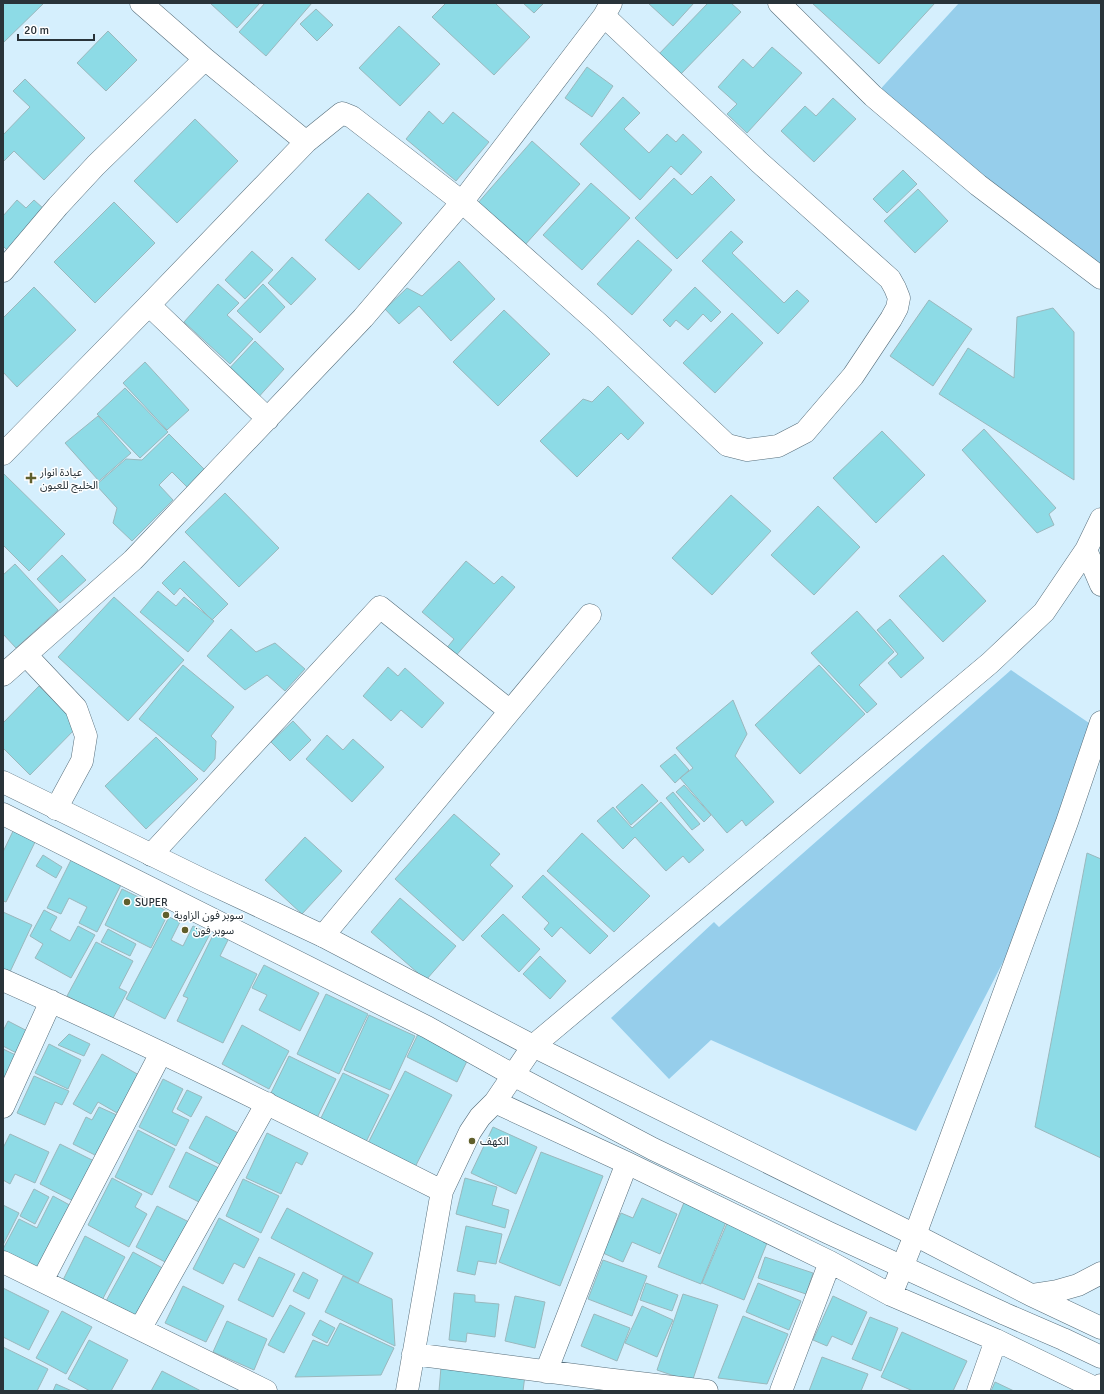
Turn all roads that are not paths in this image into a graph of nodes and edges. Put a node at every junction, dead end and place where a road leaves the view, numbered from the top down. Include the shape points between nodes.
1 (141, 3) edge
2 (779, 3) edge
3 (607, 9) edge
4 (205, 59) junction
5 (306, 142) junction
6 (462, 202) junction
7 (3, 271) edge
8 (1101, 278) edge
9 (149, 306) junction
10 (268, 419) junction
11 (3, 454) edge
12 (1101, 519) edge
13 (1086, 550) junction
14 (1101, 585) edge
15 (590, 615) dead end
16 (26, 655) junction
17 (3, 676) edge
18 (510, 711) junction
19 (1101, 722) edge
20 (3, 782) edge
21 (56, 809) junction
22 (3, 814) edge
23 (151, 855) junction
24 (324, 936) junction
25 (3, 980) edge
26 (51, 1001) junction
27 (533, 1046) junction
28 (161, 1053) junction
29 (513, 1075) junction
30 (495, 1102) junction
31 (267, 1103) junction
32 (3, 1107) edge
33 (627, 1163) junction
34 (442, 1191) junction
35 (915, 1234) junction
36 (3, 1262) edge
37 (830, 1262) junction
38 (903, 1267) junction
39 (1101, 1273) edge
40 (42, 1281) junction
41 (1031, 1294) junction
42 (891, 1295) junction
43 (1101, 1328) edge
44 (140, 1329) junction
45 (996, 1340) junction
46 (413, 1354) junction
47 (1101, 1358) edge
48 (546, 1372) junction
49 (604, 1385) edge
50 (1099, 1389) edge
51 (266, 1391) edge
52 (407, 1391) edge
53 (707, 1391) edge
54 (781, 1391) edge
55 (978, 1391) edge

1 - 4 street
2 - 8 street via 873,96 978,185
3 - 6 street
3 - 6 street via 759,162 890,279 899,298 897,308 853,376 805,432 778,446 747,450 727,445 599,324
4 - 5 street
4 - 7 street via 96,165
5 - 6 street via 342,113 352,117
5 - 9 street
6 - 10 street via 363,318
9 - 10 street
9 - 11 street
10 - 16 street via 133,560
12 - 13 street
13 - 14 street
13 - 27 street via 1044,612 990,663
15 - 18 street
16 - 17 street
16 - 21 street via 76,708 86,736 82,761
18 - 23 street via 380,607
18 - 24 street
19 - 35 street via 1067,822
20 - 21 street
21 - 23 street
22 - 29 street via 420,1023
23 - 24 street
24 - 27 street
25 - 26 street
26 - 28 street
26 - 32 street
27 - 29 street
27 - 35 street
28 - 31 street
28 - 40 street
29 - 30 street
29 - 38 street via 653,1148
30 - 33 street
30 - 34 street via 470,1132
31 - 34 street
31 - 44 street
33 - 37 street
33 - 48 street
34 - 46 street
35 - 38 street
35 - 41 street
36 - 40 street
37 - 42 street
37 - 54 street
38 - 42 street
38 - 47 street
39 - 41 street via 1078,1285
40 - 44 street
41 - 43 street
42 - 45 street
44 - 51 street
45 - 50 street
45 - 55 street
46 - 48 street
46 - 52 street
48 - 49 street
49 - 53 street

